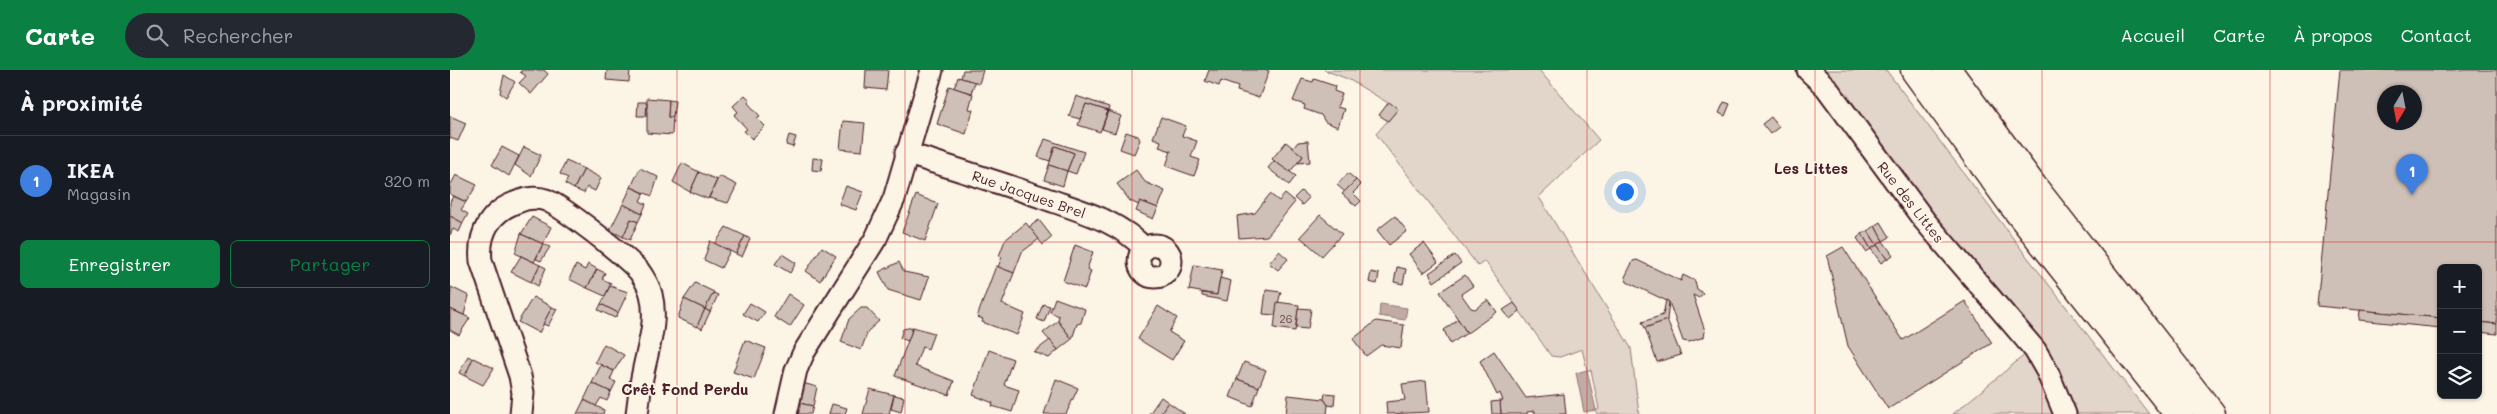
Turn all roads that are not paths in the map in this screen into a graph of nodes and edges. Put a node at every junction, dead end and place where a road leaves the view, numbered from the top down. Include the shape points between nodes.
1 (932, 70) edge
2 (1808, 70) edge
3 (1915, 70) edge
4 (1947, 70) edge
5 (906, 153) junction
6 (1145, 249) dead end
7 (521, 414) edge
8 (637, 414) edge
9 (786, 414) edge
10 (2065, 414) edge
11 (2179, 414) edge
12 (2211, 414) edge

1 - 5 street
2 - 10 street, Rue des Littes via 1826,87 1924,220 2042,359
3 - 11 highway via 2011,202
4 - 12 highway via 2033,187
5 - 6 street, Rue Jacques Brel via 1114,224
5 - 9 street via 894,199 876,238 800,361
7 - 8 street via 523,393 520,376 481,261 480,248 482,235 492,217 506,205 526,199 544,199 622,256 646,282 654,314

